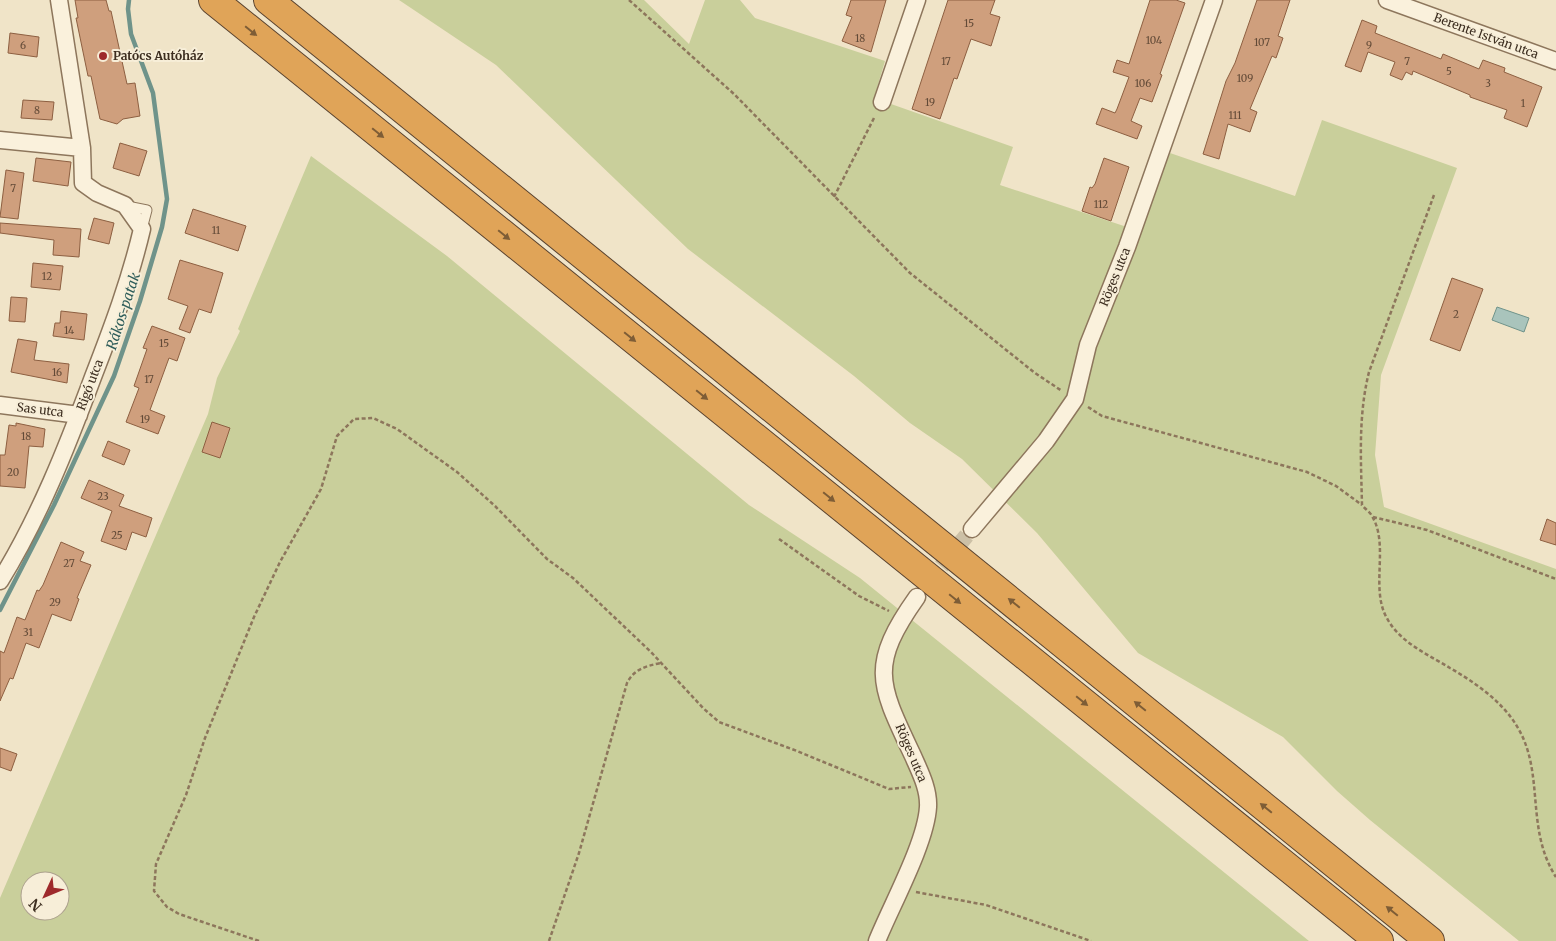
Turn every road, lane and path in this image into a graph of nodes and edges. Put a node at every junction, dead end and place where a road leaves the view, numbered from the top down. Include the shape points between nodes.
1 (59, 0) edge
2 (213, 0) edge
3 (268, 0) edge
4 (629, 0) edge
5 (917, 0) edge
6 (1214, 0) edge
7 (1387, 0) edge
8 (1556, 61) edge
9 (882, 102) joint
10 (0, 140) edge
11 (82, 148) junction
12 (1434, 194) dead end
13 (834, 197) junction
14 (1075, 399) junction
15 (0, 405) edge
16 (79, 415) junction
17 (1362, 505) junction
18 (1372, 516) junction
19 (972, 529) tunnel mouth
20 (779, 539) dead end
21 (1556, 579) edge
22 (0, 581) edge
23 (916, 597) tunnel mouth
24 (902, 618) junction
25 (661, 663) junction
26 (924, 784) junction
27 (1556, 877) edge
28 (899, 889) junction
29 (259, 941) edge
30 (549, 941) edge
31 (877, 941) edge
32 (1091, 941) edge
33 (1379, 941) edge
34 (1430, 941) edge

1 - 11 street, Rigó utca
2 -> 33 highway
34 -> 3 highway
4 - 13 path via 734,94
5 - 9 street
6 - 14 street, Röges utca via 1127,247 1088,345
7 - 8 street, Berente István utca
9 - 13 path
10 - 11 street
11 - 16 street, Rigó utca via 83,183 125,205 142,229 131,275
12 - 17 path via 1366,381 1360,424
13 - 14 path via 925,285 1035,373
14 - 17 path via 1102,416 1308,472 1336,486
14 - 19 street, Röges utca via 1046,441
15 - 16 street, Sas utca
16 - 22 street, Rigó utca via 28,532
17 - 18 path
18 - 21 path via 1427,530
18 - 27 path via 1380,543 1380,593 1387,619 1408,642 1474,683 1496,701 1518,729 1529,758 1539,840
20 - 24 path via 859,596
23 - 24 street, Röges utca
24 - 26 street, Röges utca via 892,633 884,657 884,681
25 - 26 path via 719,722 889,789
25 - 29 path via 457,472 397,429 373,418 354,418 337,436 321,489 254,617 153,878 154,891 167,907
25 - 30 path via 637,670 627,683 579,853
26 - 28 street, Röges utca via 928,807 923,832
28 - 31 street, Röges utca
28 - 32 path via 986,904

